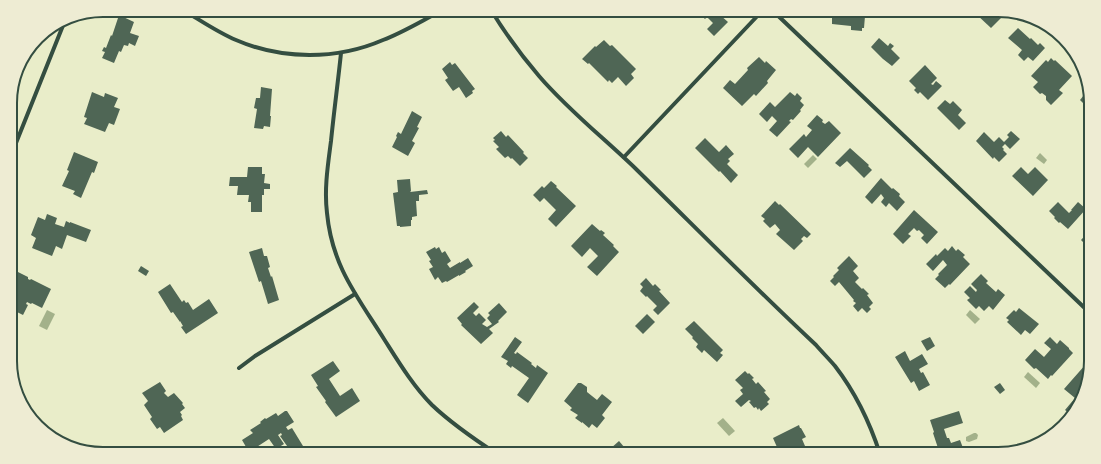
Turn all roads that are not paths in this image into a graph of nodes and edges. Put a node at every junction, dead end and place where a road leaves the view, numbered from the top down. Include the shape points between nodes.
1 (194, 17) edge
2 (429, 17) edge
3 (496, 17) edge
4 (755, 17) edge
5 (779, 17) edge
6 (62, 27) edge
7 (341, 53) junction
8 (17, 140) edge
9 (624, 157) junction
10 (354, 294) junction
11 (1084, 307) edge
12 (239, 368) dead end
13 (487, 447) edge
14 (877, 447) edge

1 - 7 street via 236,40 262,49 296,55
2 - 7 street via 384,40
3 - 9 street via 539,76 566,105
4 - 9 street
5 - 11 street
6 - 8 street
7 - 10 street via 326,196 335,253
9 - 14 street via 834,366 858,402
10 - 12 street
10 - 13 street via 427,399 452,423

